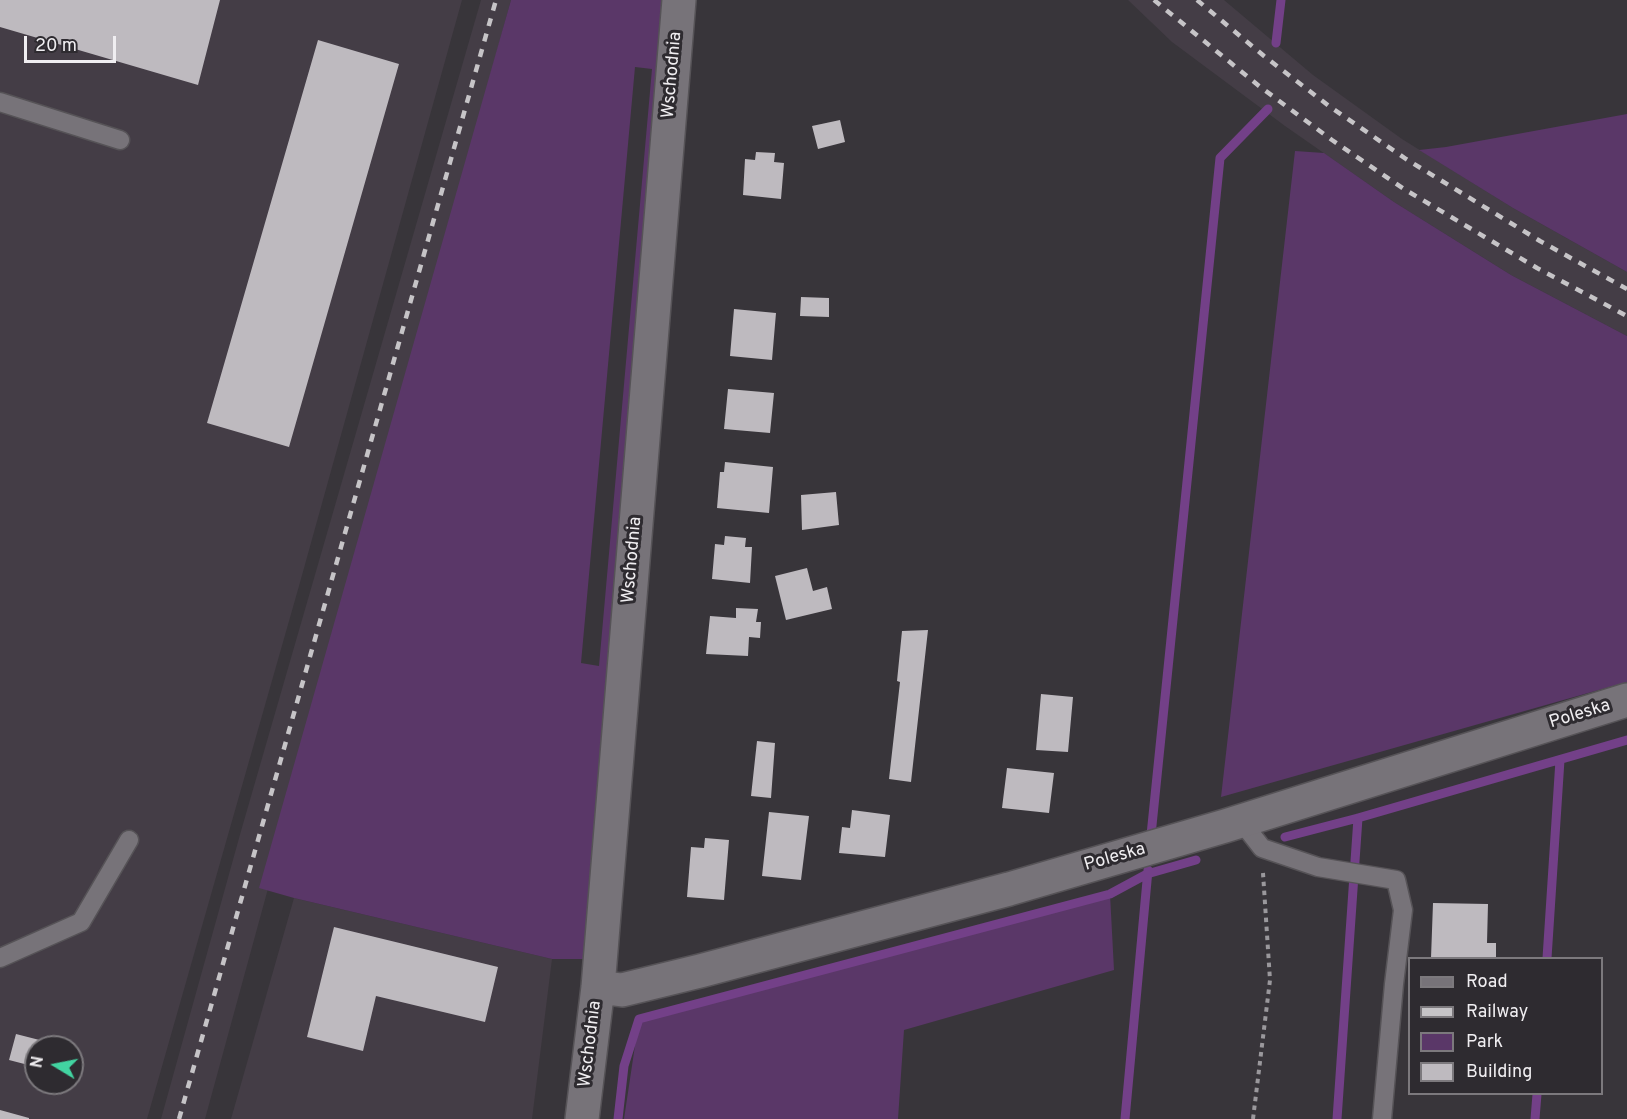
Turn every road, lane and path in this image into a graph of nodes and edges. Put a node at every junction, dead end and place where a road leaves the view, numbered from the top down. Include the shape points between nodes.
1 (679, 0) edge
2 (0, 102) edge
3 (120, 140) dead end
4 (1627, 700) edge
5 (1241, 821) junction
6 (129, 840) dead end
7 (1262, 848) junction
8 (0, 958) edge
9 (598, 987) junction
10 (582, 1119) edge
11 (1253, 1119) edge
12 (1382, 1119) edge

1 - 9 street, Wschodnia
2 - 3 lane
4 - 5 street, Poleska
5 - 7 lane
5 - 9 street, Poleska via 1009,889 700,971 622,990
6 - 8 lane via 81,922
7 - 11 path via 1270,980
7 - 12 lane via 1318,867 1396,880 1403,910
9 - 10 street, Wschodnia

